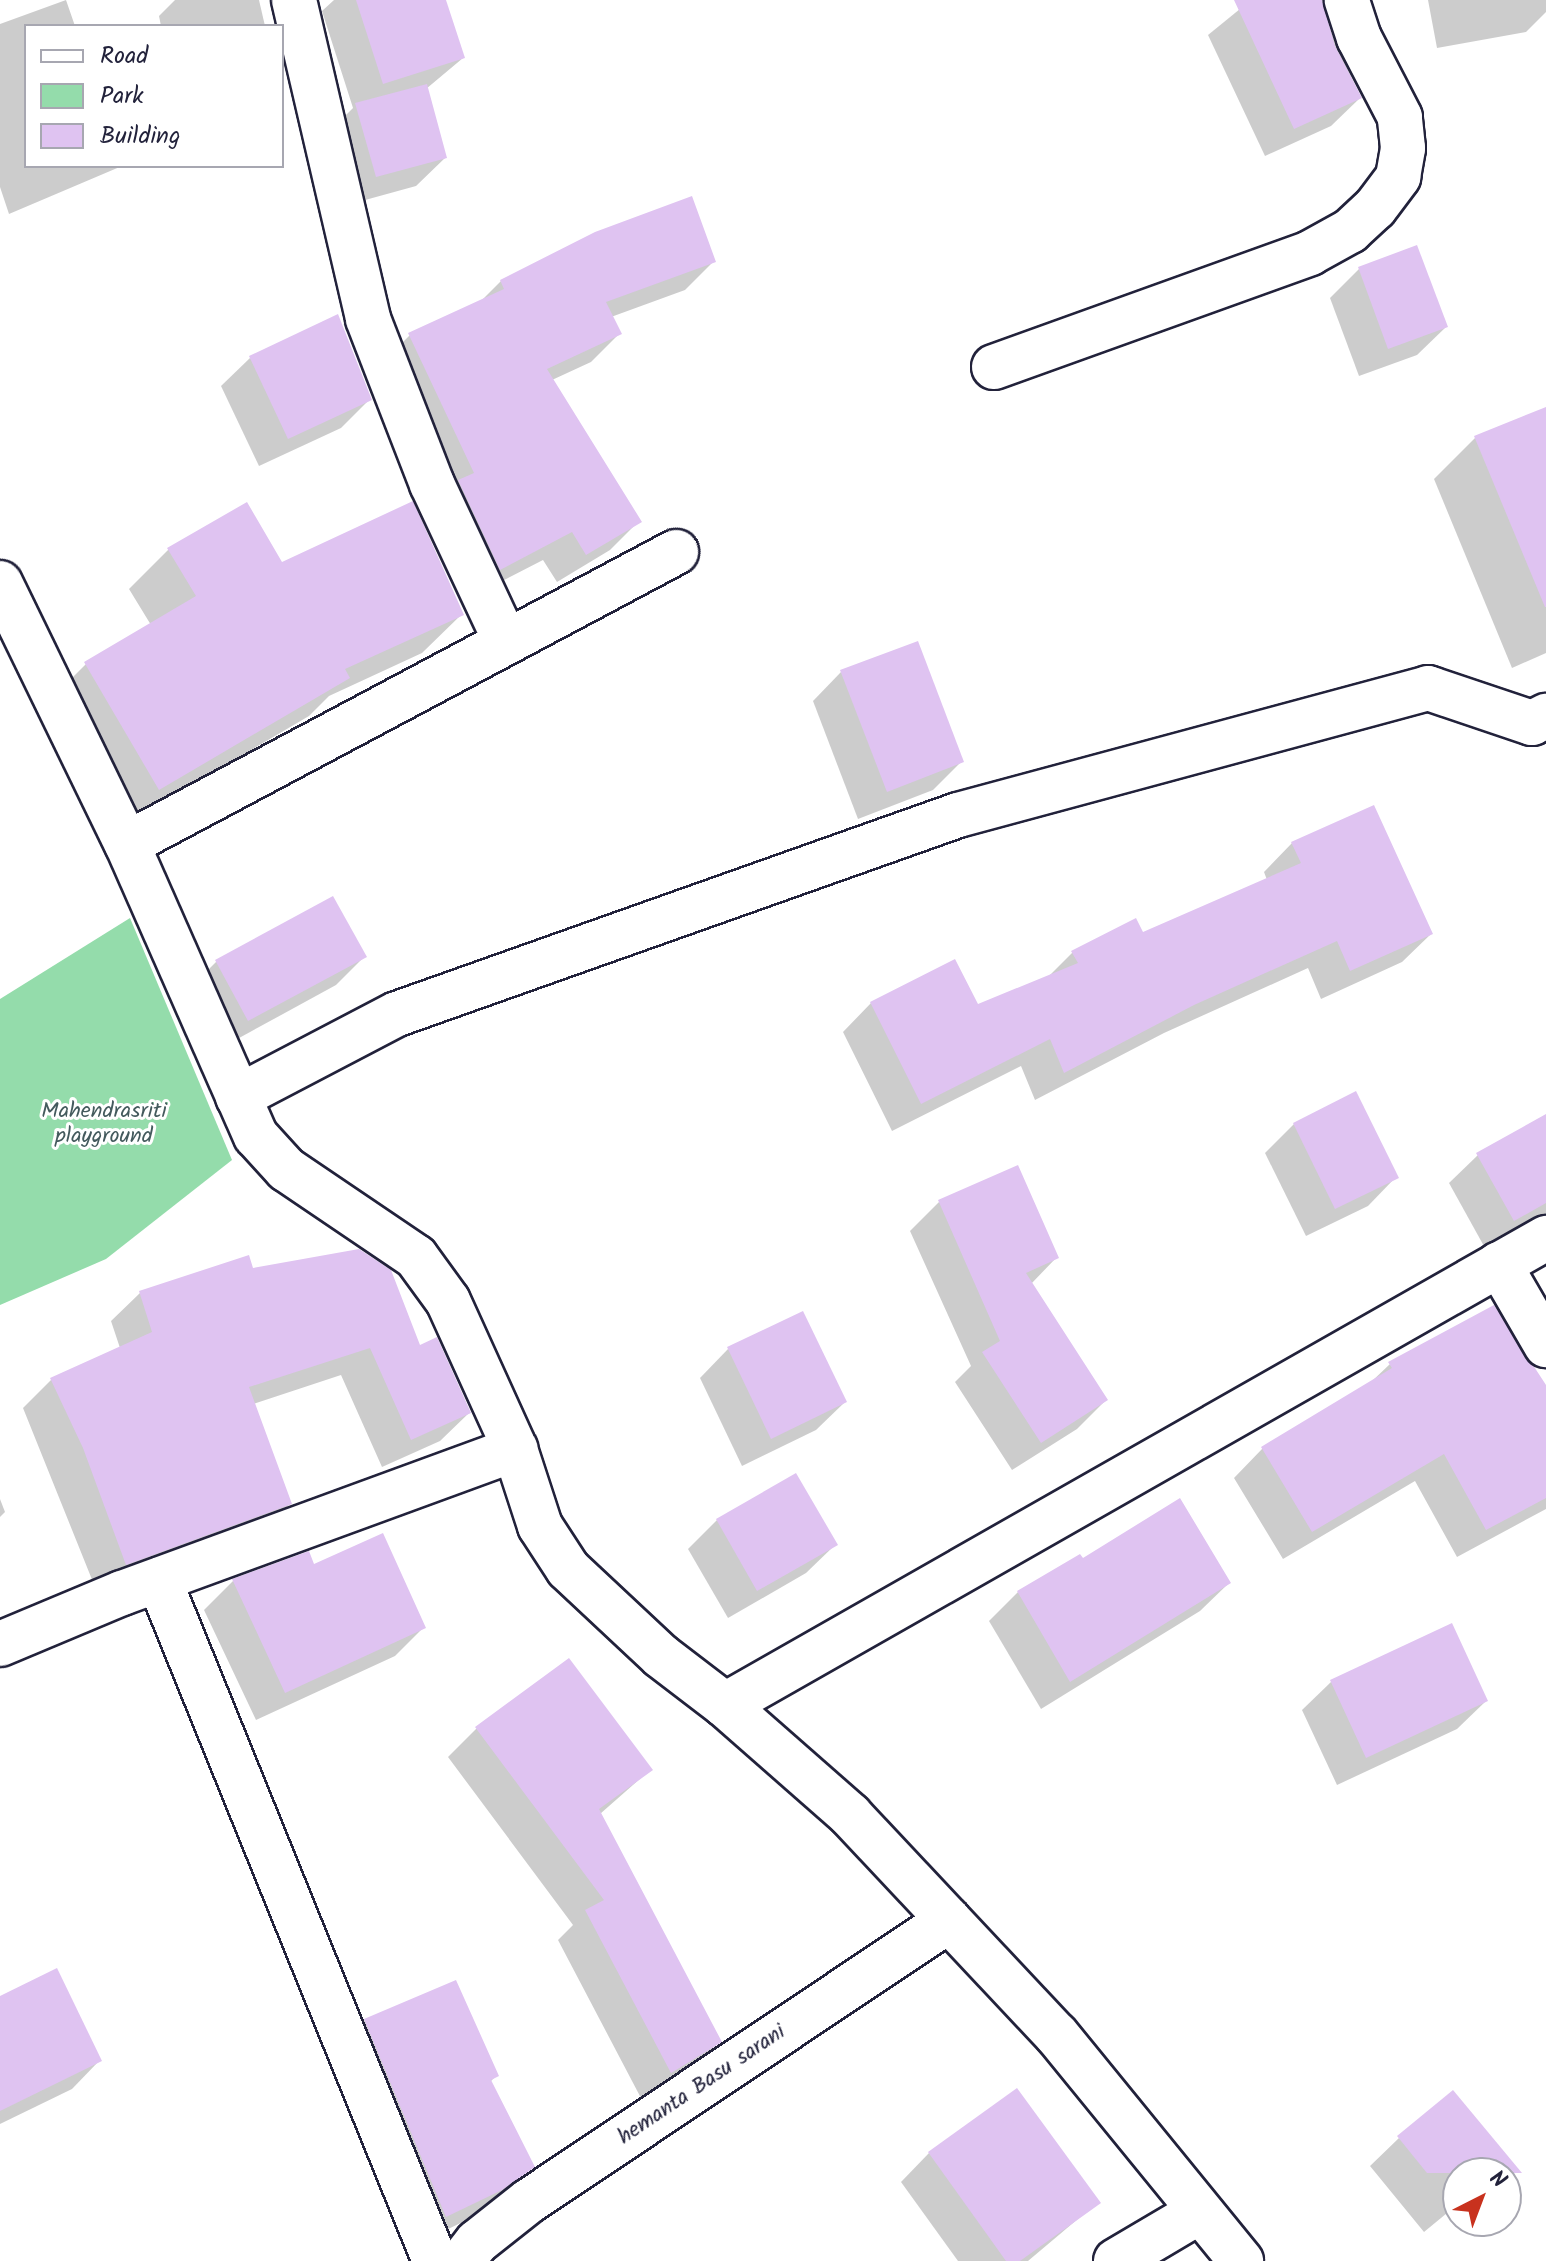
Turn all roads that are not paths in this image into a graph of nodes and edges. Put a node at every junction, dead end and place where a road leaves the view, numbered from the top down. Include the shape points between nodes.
1 (294, 0) edge
2 (1347, 0) edge
3 (994, 367) dead end
4 (676, 552) dead end
5 (0, 583) edge
6 (506, 642) junction
7 (1546, 716) edge
8 (127, 844) junction
9 (238, 1097) junction
10 (1546, 1238) edge
11 (1499, 1264) junction
12 (1546, 1345) edge
13 (515, 1449) junction
14 (159, 1580) junction
15 (0, 1644) edge
16 (725, 1705) junction
17 (949, 1920) junction
18 (1199, 2212) junction
19 (435, 2261) edge
20 (462, 2261) edge
21 (1116, 2261) edge
22 (1241, 2261) edge

1 - 6 street via 368,319 432,484
2 - 3 street via 1359,38 1400,117 1403,148 1398,177 1375,208 1350,231 1310,253
4 - 6 street
5 - 8 street
6 - 8 street
7 - 9 street via 1532,723 1428,688 958,815 397,1014
8 - 9 street
9 - 13 street via 256,1136 286,1169 416,1257 462,1327
10 - 11 street
11 - 12 street
11 - 16 street
13 - 14 street
13 - 16 street via 540,1526 568,1569 661,1656
14 - 15 street
14 - 19 street
16 - 17 street via 850,1815
17 - 18 street via 1056,2034
17 - 20 street, hemanta Basu sarani via 529,2201 477,2242
18 - 21 street
18 - 22 street

